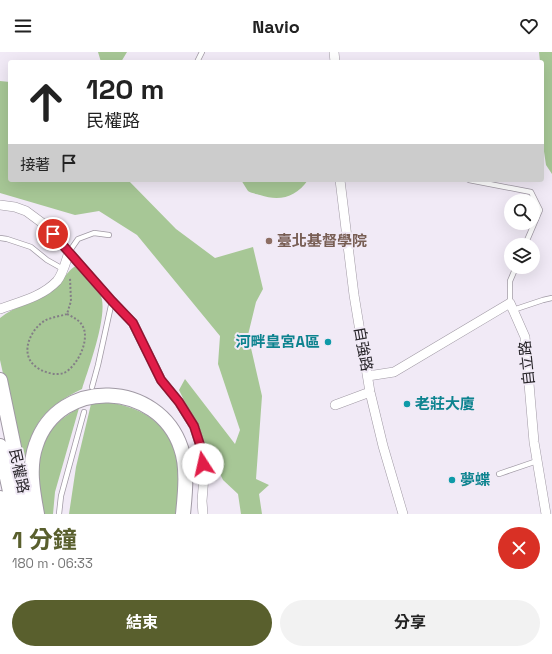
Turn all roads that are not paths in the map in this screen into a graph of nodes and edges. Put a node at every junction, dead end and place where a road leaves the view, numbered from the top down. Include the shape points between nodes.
1 (340, 182) edge
2 (479, 182) edge
3 (0, 205) edge
4 (109, 235) dead end
5 (0, 238) edge
6 (528, 238) edge
7 (69, 252) junction
8 (63, 269) junction
9 (513, 274) edge
10 (552, 298) edge
11 (112, 301) junction
12 (512, 307) junction
13 (0, 309) edge
14 (368, 376) junction
15 (0, 380) edge
16 (92, 387) dead end
17 (370, 392) junction
18 (335, 405) dead end
19 (84, 412) dead end
20 (0, 446) edge
21 (537, 461) junction
22 (499, 474) dead end
23 (0, 498) edge
24 (4, 514) edge
25 (15, 514) edge
26 (28, 514) edge
27 (37, 514) edge
28 (59, 514) edge
29 (184, 514) edge
30 (203, 514) edge
31 (403, 514) edge
32 (546, 514) edge

1 - 14 street, 自強路 via 354,295
2 - 6 lane via 531,192 540,210
3 - 7 street via 15,207 36,217
4 - 7 lane via 94,233 78,238
5 - 8 lane via 31,247
7 - 8 street
7 - 11 street
8 - 13 street via 57,281 38,295
9 - 12 lane via 510,281
10 - 12 lane
11 - 16 lane
11 - 30 street via 133,323 161,380 194,426 202,451
12 - 14 street via 394,372
12 - 21 street, 自立路 via 526,337
14 - 17 street, 自強路
15 - 26 main road, 民權路
17 - 18 street
17 - 31 street, 自強路
19 - 28 lane via 61,496
20 - 25 main road, 民權路
21 - 22 lane
21 - 32 street, 自立路
23 - 24 main road
27 - 29 main road via 32,487 33,456 44,428 66,406 90,396 112,394 134,399 154,409 173,428 182,449 186,482

